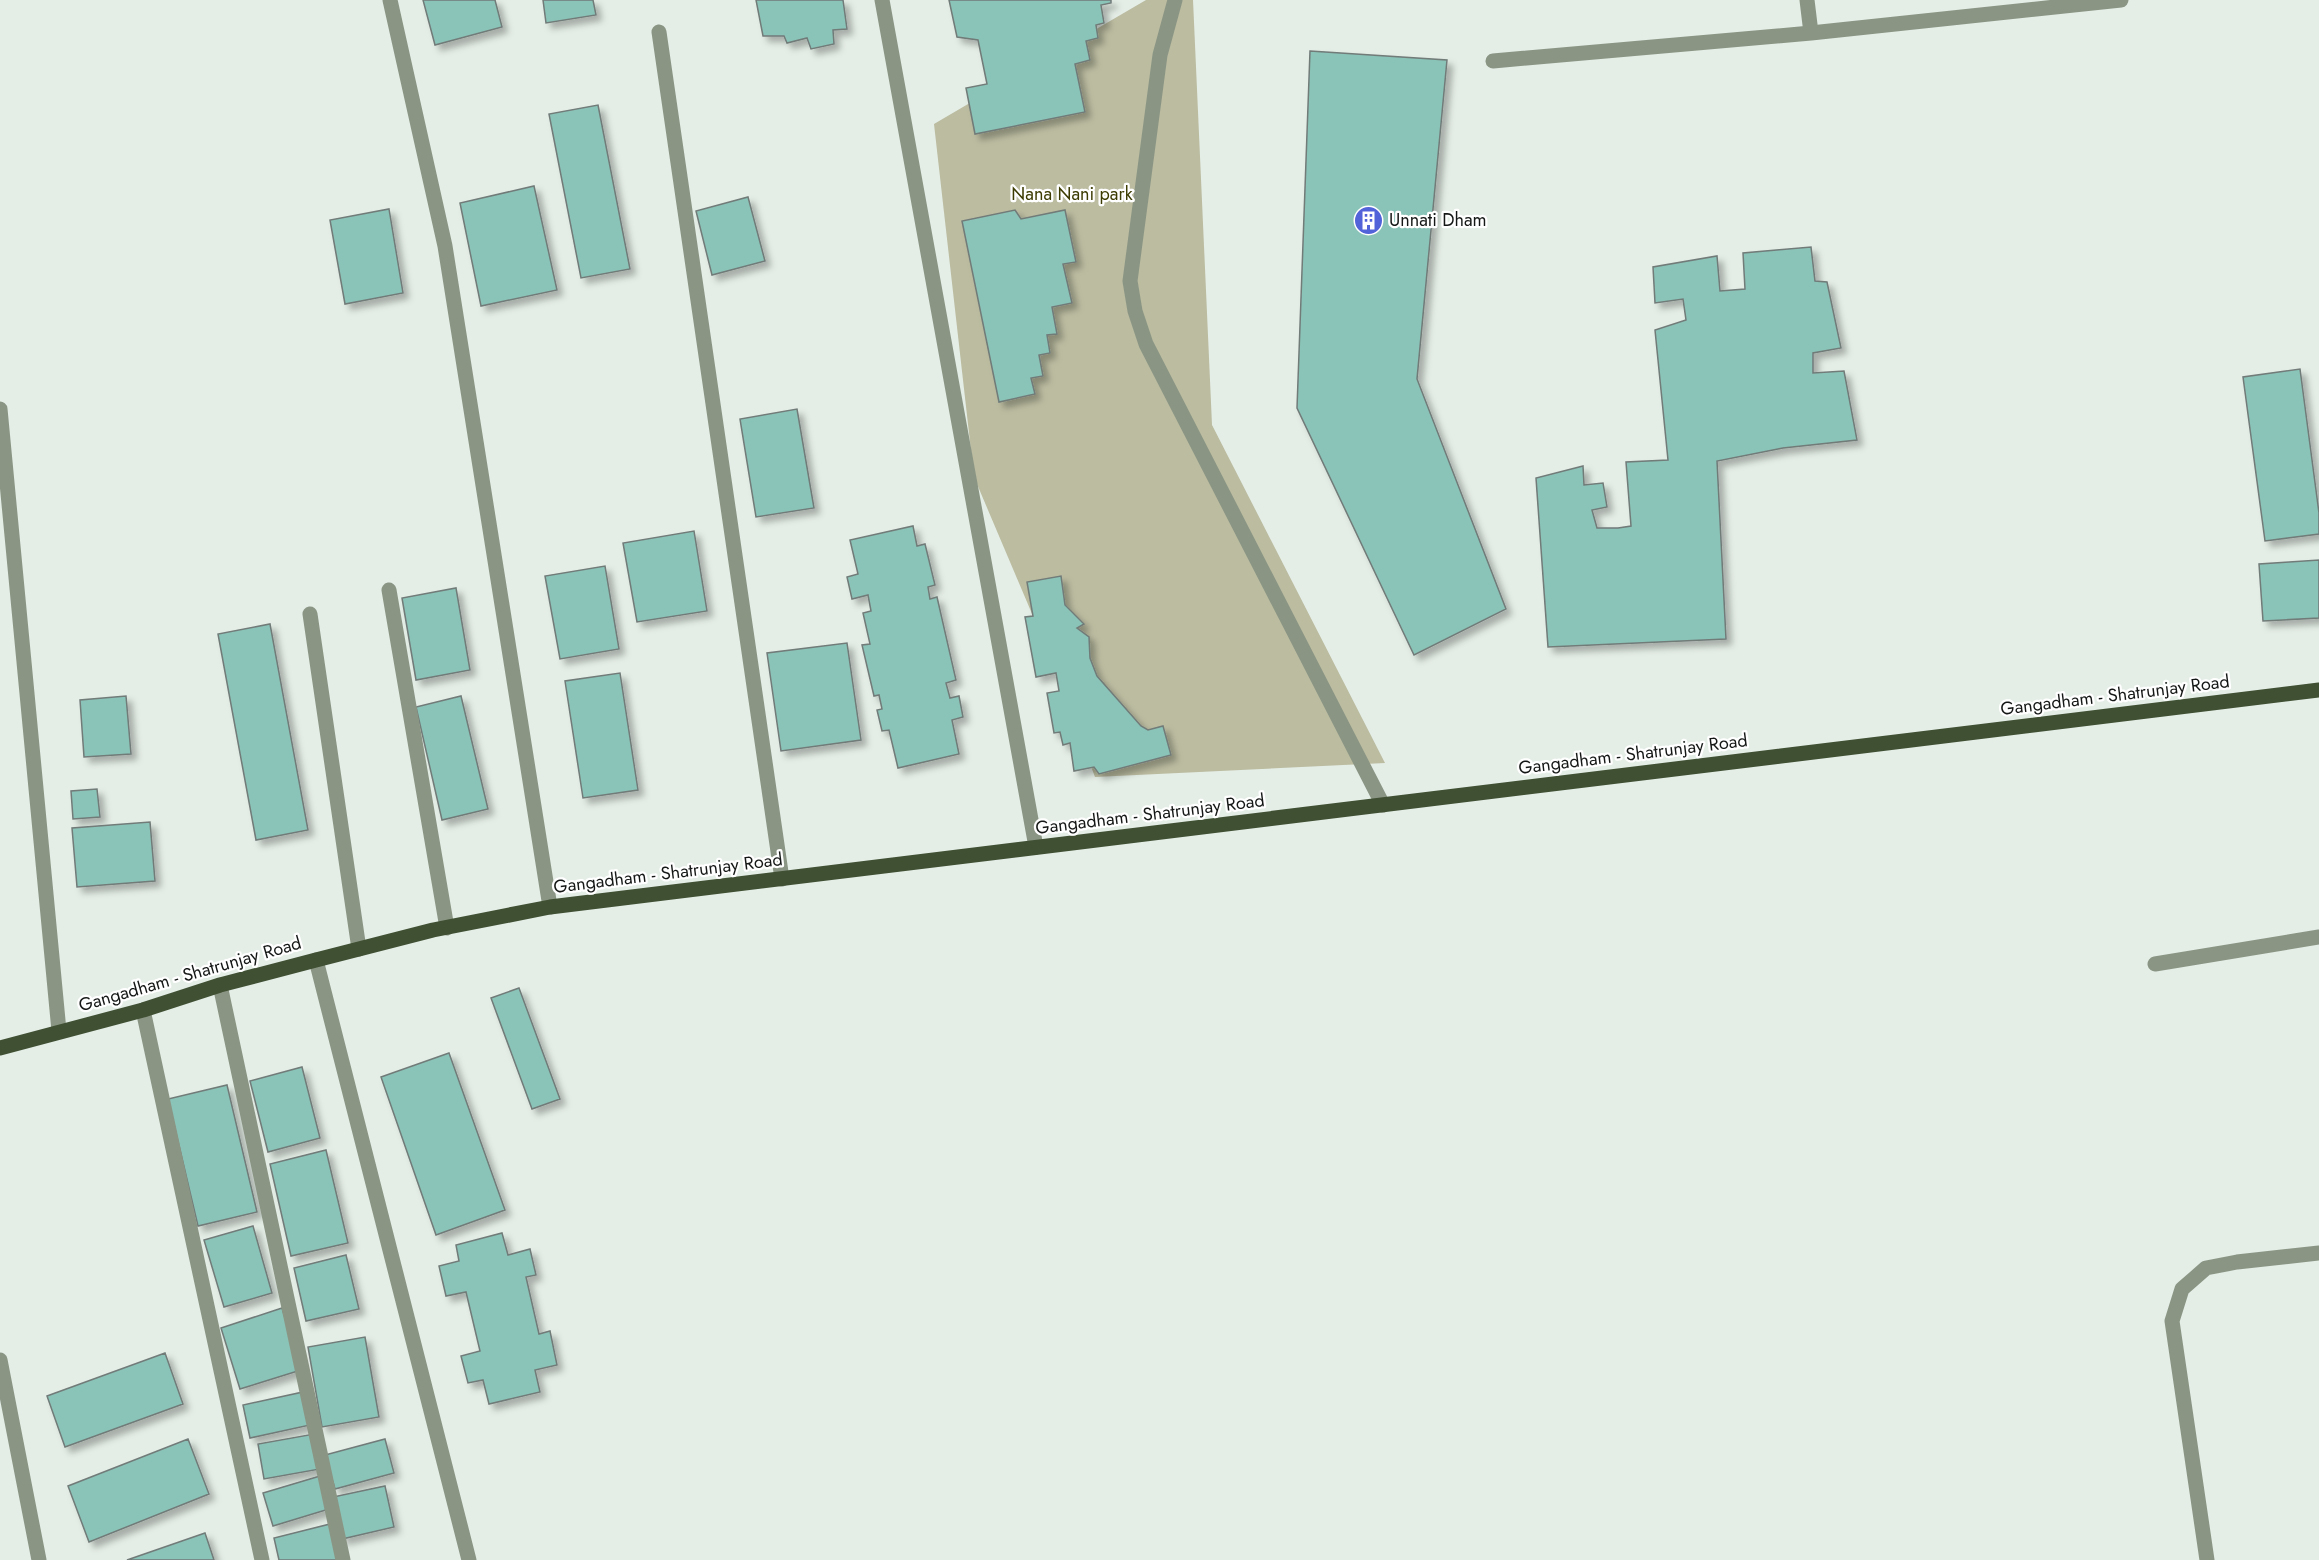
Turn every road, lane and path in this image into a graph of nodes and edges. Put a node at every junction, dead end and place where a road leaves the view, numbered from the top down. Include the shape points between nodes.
1 (390, 0) edge
2 (882, 0) edge
3 (1175, 0) edge
4 (1807, 0) edge
5 (2121, 0) edge
6 (659, 32) dead end
7 (1811, 33) junction
8 (1492, 61) dead end
9 (0, 409) edge
10 (389, 590) dead end
11 (310, 614) dead end
12 (2319, 690) edge
13 (1383, 805) junction
14 (1036, 847) junction
15 (782, 879) junction
16 (550, 907) junction
17 (447, 928) junction
18 (2319, 937) edge
19 (358, 949) junction
20 (316, 960) junction
21 (2155, 964) dead end
22 (220, 985) junction
23 (143, 1010) junction
24 (59, 1031) junction
25 (0, 1048) edge
26 (2319, 1253) edge
27 (0, 1360) edge
28 (39, 1560) edge
29 (262, 1560) edge
30 (343, 1560) edge
31 (469, 1560) edge
32 (2206, 1560) edge

1 - 16 street via 445,246
2 - 14 street
3 - 13 street via 1160,55 1130,281 1134,311 1146,344
4 - 7 street
5 - 7 street
6 - 15 street
7 - 8 street
9 - 24 street
10 - 17 street
11 - 19 street
12 - 13 main road, Gangadham - Shatrunjay Road
13 - 14 main road, Gangadham - Shatrunjay Road
14 - 15 main road, Gangadham - Shatrunjay Road
15 - 16 main road, Gangadham - Shatrunjay Road
16 - 17 main road, Gangadham - Shatrunjay Road
17 - 19 main road, Gangadham - Shatrunjay Road
18 - 21 street
19 - 20 main road, Gangadham - Shatrunjay Road
20 - 22 main road, Gangadham - Shatrunjay Road
20 - 31 street
22 - 23 main road, Gangadham - Shatrunjay Road
22 - 30 street
23 - 24 main road, Gangadham - Shatrunjay Road
23 - 29 street
24 - 25 main road, Gangadham - Shatrunjay Road
26 - 32 street via 2206,1268 2182,1289 2172,1321
27 - 28 street

